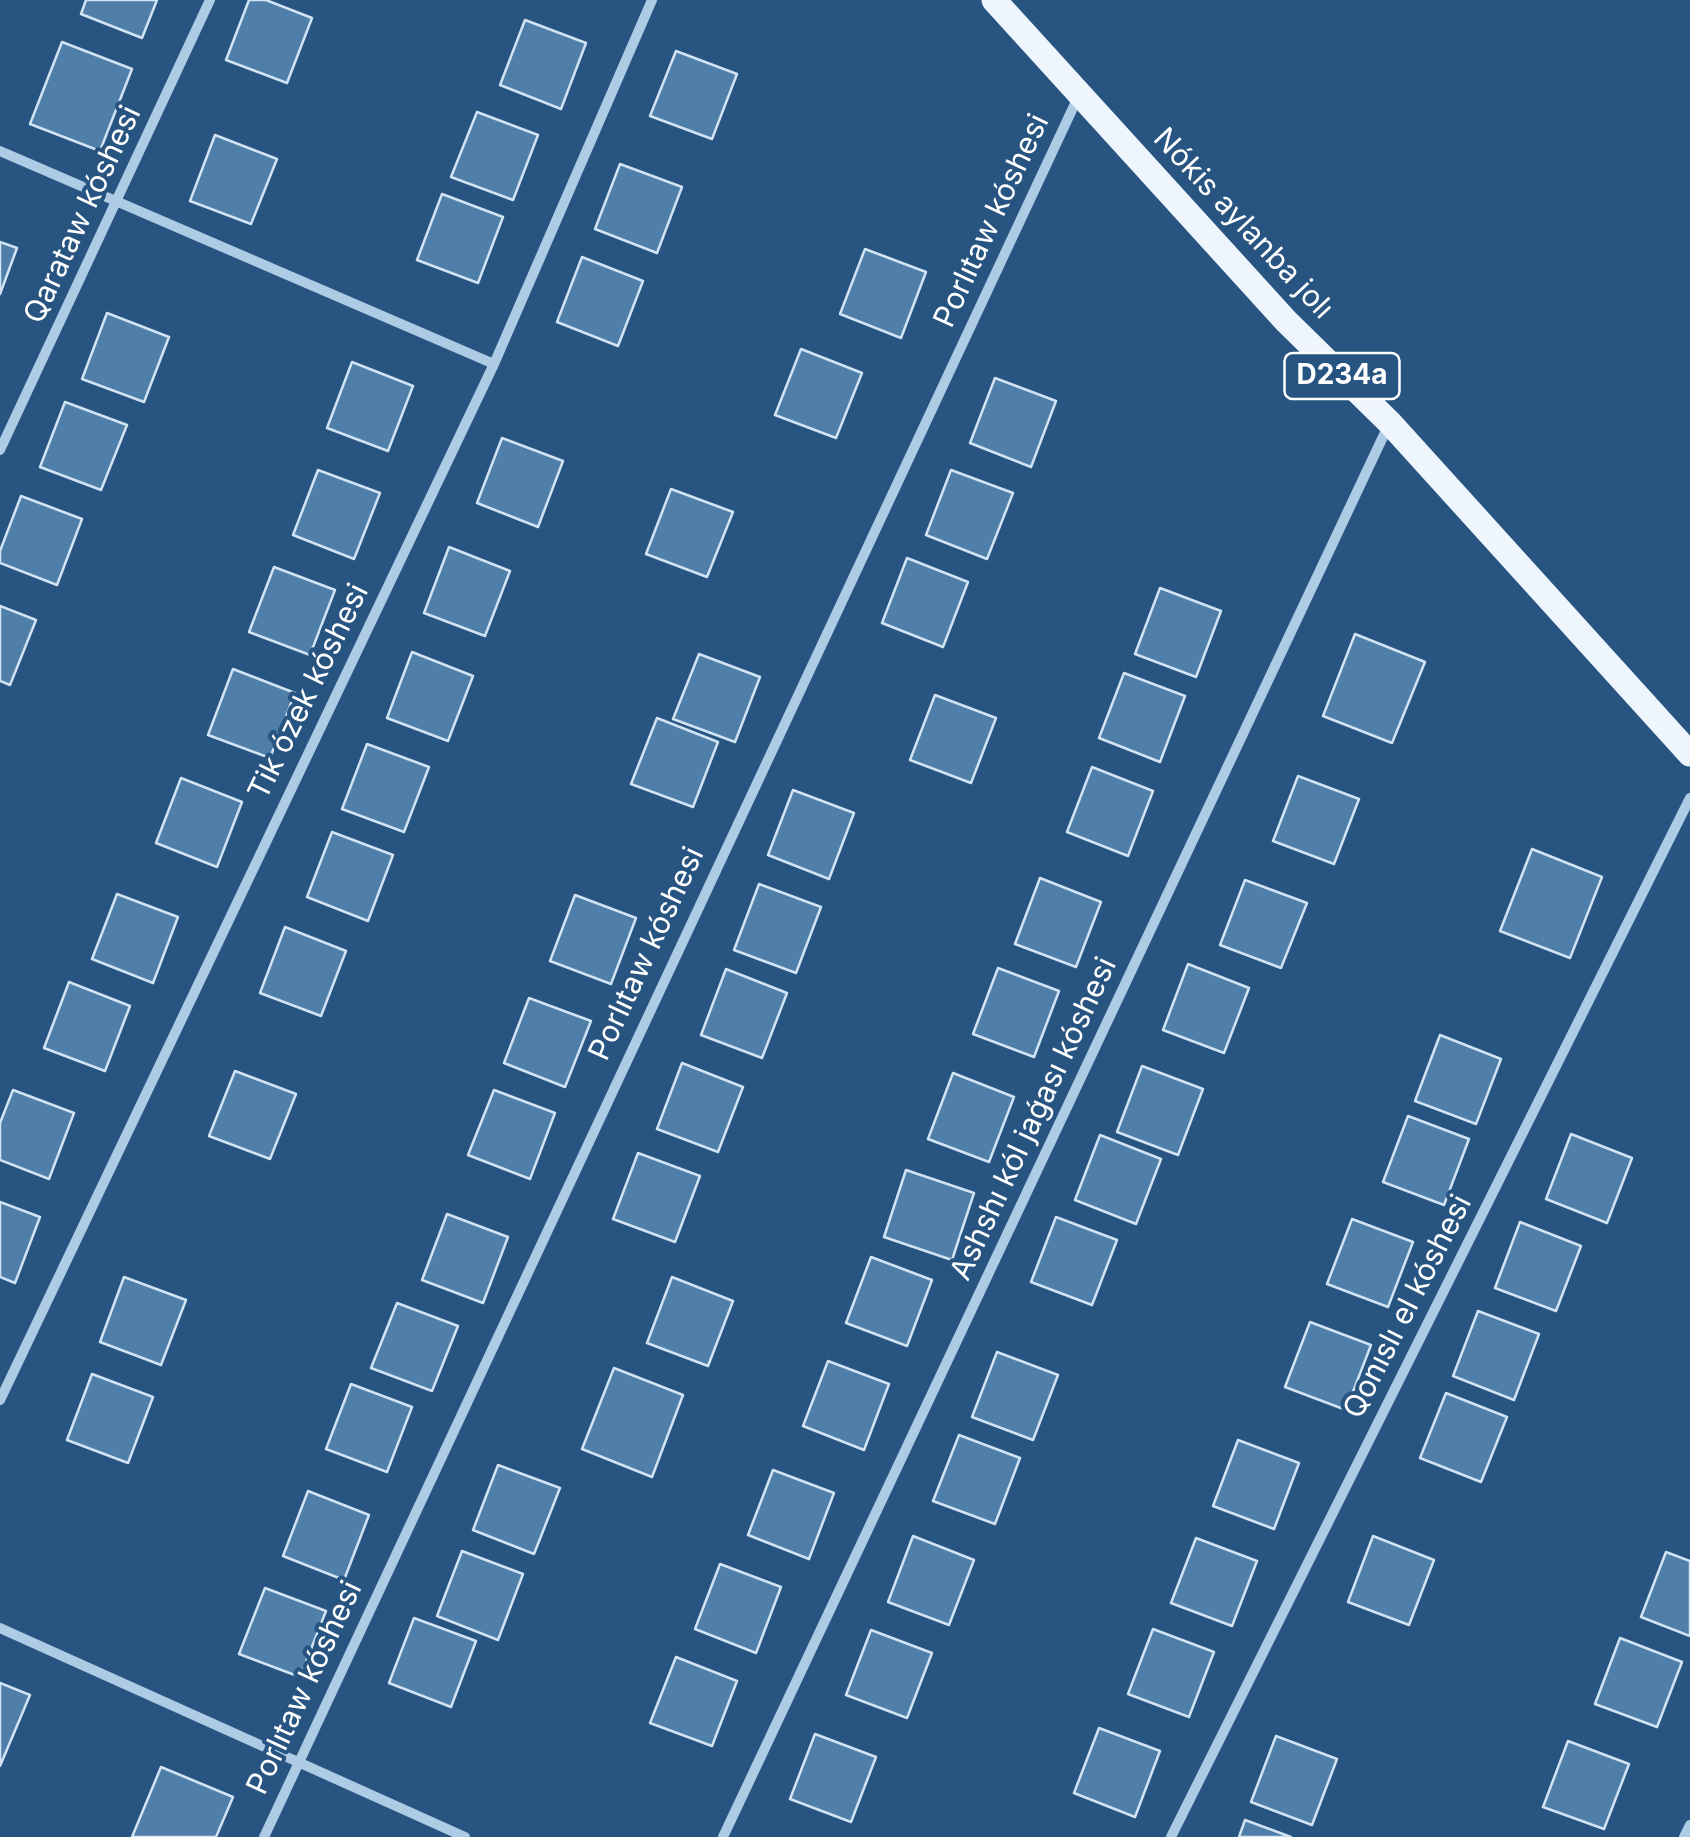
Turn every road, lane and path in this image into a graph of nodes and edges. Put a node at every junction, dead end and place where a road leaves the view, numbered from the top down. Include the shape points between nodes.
1 (210, 0) edge
2 (652, 0) edge
3 (994, 0) edge
4 (1080, 94) junction
5 (0, 151) edge
6 (116, 205) junction
7 (494, 364) junction
8 (1390, 423) junction
9 (0, 450) edge
10 (1690, 754) edge
11 (1690, 798) edge
12 (0, 1400) edge
13 (0, 1628) edge
14 (299, 1762) junction
15 (1690, 1824) edge
16 (264, 1837) edge
17 (465, 1837) edge
18 (722, 1837) edge
19 (1171, 1837) edge
20 (1684, 1837) edge

1 - 6 street, Qarataw kóshesi
2 - 7 street, Tik ózek kóshesi
3 - 4 main road, Nókis aylanba jolı / D234a
4 - 8 main road, Nókis aylanba jolı / D234a via 1286,321
4 - 14 street, Porlıtaw kóshesi
5 - 6 street
6 - 7 street
6 - 9 street, Qarataw kóshesi
7 - 12 street, Tik ózek kóshesi
8 - 10 main road, Nókis aylanba jolı / D234a
8 - 18 street, Ashshı kól jaǵası kóshesi
11 - 19 street, Qonıslı el kóshesi
13 - 14 street
14 - 16 street, Porlıtaw kóshesi
14 - 17 street
15 - 20 street

